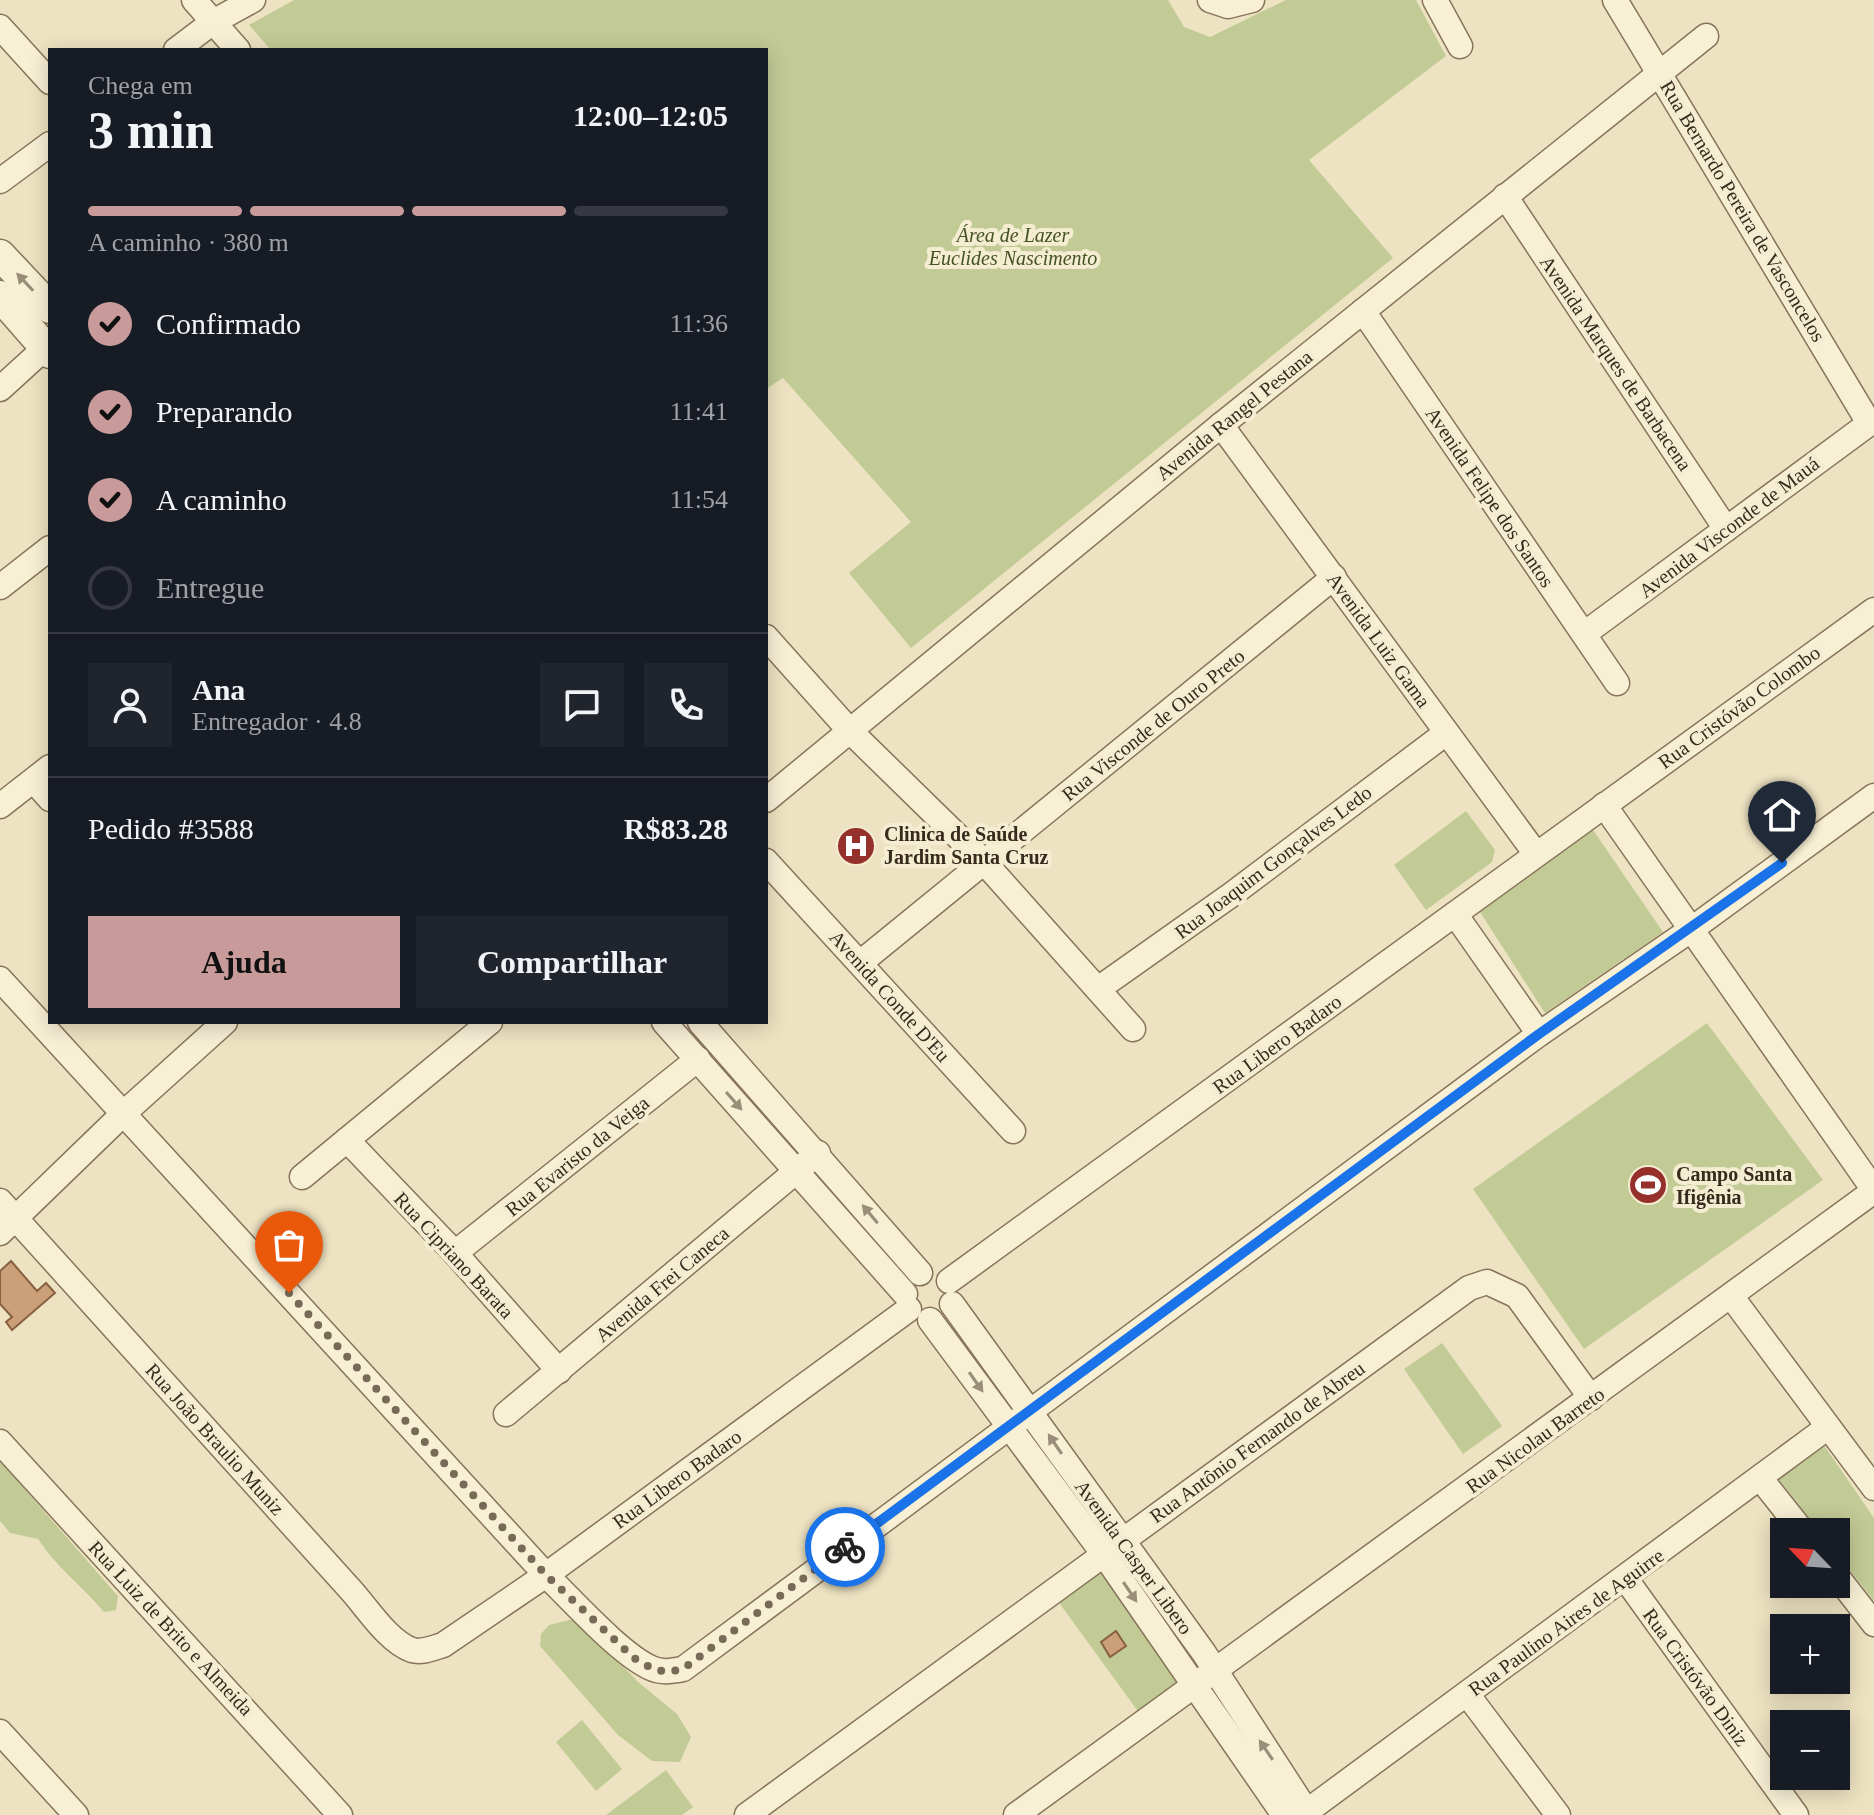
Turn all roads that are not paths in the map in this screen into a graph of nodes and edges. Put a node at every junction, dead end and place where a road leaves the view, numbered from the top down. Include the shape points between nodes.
1 (194, 0) edge
2 (253, 0) edge
3 (1252, 0) edge
4 (1435, 0) edge
5 (1615, 0) edge
6 (1219, 3) edge
7 (213, 22) junction
8 (0, 27) edge
9 (1706, 36) dead end
10 (1460, 46) dead end
11 (179, 48) edge
12 (236, 48) edge
13 (1658, 72) junction
14 (48, 80) edge
15 (48, 145) edge
16 (0, 181) edge
17 (1505, 196) junction
18 (0, 255) edge
19 (0, 296) edge
20 (48, 306) edge
21 (1363, 311) junction
22 (48, 350) edge
23 (0, 389) edge
24 (1872, 422) edge
25 (1221, 425) junction
26 (1726, 529) junction
27 (48, 550) edge
28 (1334, 577) junction
29 (0, 587) edge
30 (1874, 610) edge
31 (1584, 634) junction
32 (768, 639) edge
33 (1617, 683) dead end
34 (850, 731) junction
35 (1446, 733) junction
36 (45, 782) edge
37 (1874, 796) edge
38 (768, 798) edge
39 (1604, 805) junction
40 (0, 806) edge
41 (1536, 854) junction
42 (984, 862) junction
43 (768, 863) edge
44 (1455, 914) junction
45 (1689, 931) junction
46 (860, 963) junction
47 (0, 979) edge
48 (1098, 989) junction
49 (223, 1024) edge
50 (488, 1024) edge
51 (666, 1024) edge
52 (702, 1024) edge
53 (1133, 1029) dead end
54 (1539, 1034) junction
55 (698, 1059) junction
56 (124, 1113) junction
57 (1013, 1131) dead end
58 (347, 1140) junction
59 (818, 1153) junction
60 (795, 1172) junction
61 (302, 1177) dead end
62 (1874, 1191) edge
63 (0, 1201) edge
64 (8, 1226) edge
65 (455, 1253) junction
66 (920, 1273) junction
67 (950, 1293) junction
68 (1731, 1296) junction
69 (915, 1308) junction
70 (559, 1371) junction
71 (1591, 1398) junction
72 (1031, 1409) junction
73 (506, 1414) dead end
74 (1008, 1426) junction
75 (1828, 1427) junction
76 (0, 1442) edge
77 (1761, 1479) junction
78 (1874, 1488) edge
79 (1792, 1518) edge
80 (1113, 1549) junction
81 (546, 1575) junction
82 (1625, 1578) junction
83 (1850, 1593) edge
84 (1874, 1624) edge
85 (443, 1645) joint
86 (1203, 1679) junction
87 (1467, 1694) junction
88 (0, 1732) edge
89 (1301, 1814) edge
90 (76, 1815) edge
91 (340, 1815) edge
92 (747, 1815) edge
93 (1016, 1815) edge
94 (1558, 1815) edge
95 (1796, 1815) edge

1 - 7 street
2 - 7 street
3 - 6 street
4 - 10 street
5 - 13 street, Rua Bernardo Pereira de Vasconcelos
7 - 11 street
7 - 12 street
8 - 14 street
9 - 13 street, Avenida Rangel Pestana
13 - 17 street, Avenida Rangel Pestana
13 - 24 street, Rua Bernardo Pereira de Vasconcelos
15 - 16 street
17 - 21 street, Avenida Rangel Pestana
17 - 26 street, Avenida Marques de Barbacena
20 -> 18 street
19 - 22 street
21 - 25 street, Avenida Rangel Pestana
21 - 31 street, Avenida Felipe dos Santos
22 - 23 street
24 - 26 street, Avenida Visconde de Mauá
25 - 28 street, Avenida Luiz Gama
25 - 34 street, Avenida Rangel Pestana
26 - 31 street, Avenida Visconde de Mauá
27 - 29 street
28 - 35 street, Avenida Luiz Gama
28 - 42 street, Rua Visconde de Ouro Preto
30 - 39 street, Rua Cristóvão Colombo
31 - 33 street, Avenida Felipe dos Santos
32 - 34 street
34 - 38 street, Avenida Rangel Pestana
34 - 42 street
35 - 41 street, Avenida Luiz Gama
35 - 48 street, Rua Joaquim Gonçalves Ledo
36 - 40 street
37 - 45 street
39 - 41 street, Rua Libero Badaro
39 - 45 street
41 - 44 street, Rua Libero Badaro
42 - 46 street, Rua Visconde de Ouro Preto
42 - 48 street
43 - 46 street, Avenida Conde D'Eu
44 - 54 street
44 - 67 street, Rua Libero Badaro
45 - 54 street
45 - 62 street
46 - 57 street, Avenida Conde D'Eu
47 - 56 street
48 - 53 street
49 - 56 street
50 - 58 street
51 - 55 street, Avenida Casper Libero
52 - 59 street
54 - 72 street
55 -> 60 street, Avenida Casper Libero
55 - 65 street, Rua Evaristo da Veiga
56 - 64 street
56 - 81 street
58 - 61 street
58 - 65 street, Rua Cipriano Barata
59 - 60 street, Avenida Frei Caneca
66 -> 59 street
60 - 69 street, Avenida Casper Libero
60 - 70 street, Avenida Frei Caneca
62 - 68 street, Rua Nicolau Barreto
63 - 64 street, Rua João Braulio Muniz
64 - 85 street, Rua João Braulio Muniz via 396,1639 412,1650
65 - 70 street, Rua Cipriano Barata
66 - 67 street via 936,1272
66 - 69 street via 908,1283
67 - 69 street via 942,1317
67 - 72 street, Avenida Casper Libero
68 - 71 street, Rua Nicolau Barreto
68 - 75 street
69 -> 74 street, Avenida Casper Libero
69 - 81 street, Rua Libero Badaro
70 - 73 street, Avenida Frei Caneca
71 - 80 street, Rua Antônio Fernando de Abreu via 1517,1296 1487,1282 1469,1288
71 - 86 street, Rua Nicolau Barreto
72 - 74 street
80 -> 72 street, Avenida Casper Libero
74 - 80 street, Avenida Casper Libero
74 - 81 street via 683,1669 653,1669 634,1658
75 - 77 street, Rua Paulino Aires de Aguirre
75 - 78 street
76 - 91 street, Rua Luiz de Brito e Almeida
77 - 79 street
77 - 82 street, Rua Paulino Aires de Aguirre
80 - 86 street, Avenida Casper Libero
80 - 92 street, Rua Antônio Fernando de Abreu
81 - 85 street, Rua Libero Badaro
82 - 87 street, Rua Paulino Aires de Aguirre
82 - 95 street, Rua Cristóvão Diniz
83 - 84 street
86 - 89 street, Avenida Casper Libero
86 - 93 street, Rua Nicolau Barreto
87 - 89 street, Rua Paulino Aires de Aguirre
87 - 94 street
88 - 90 street

